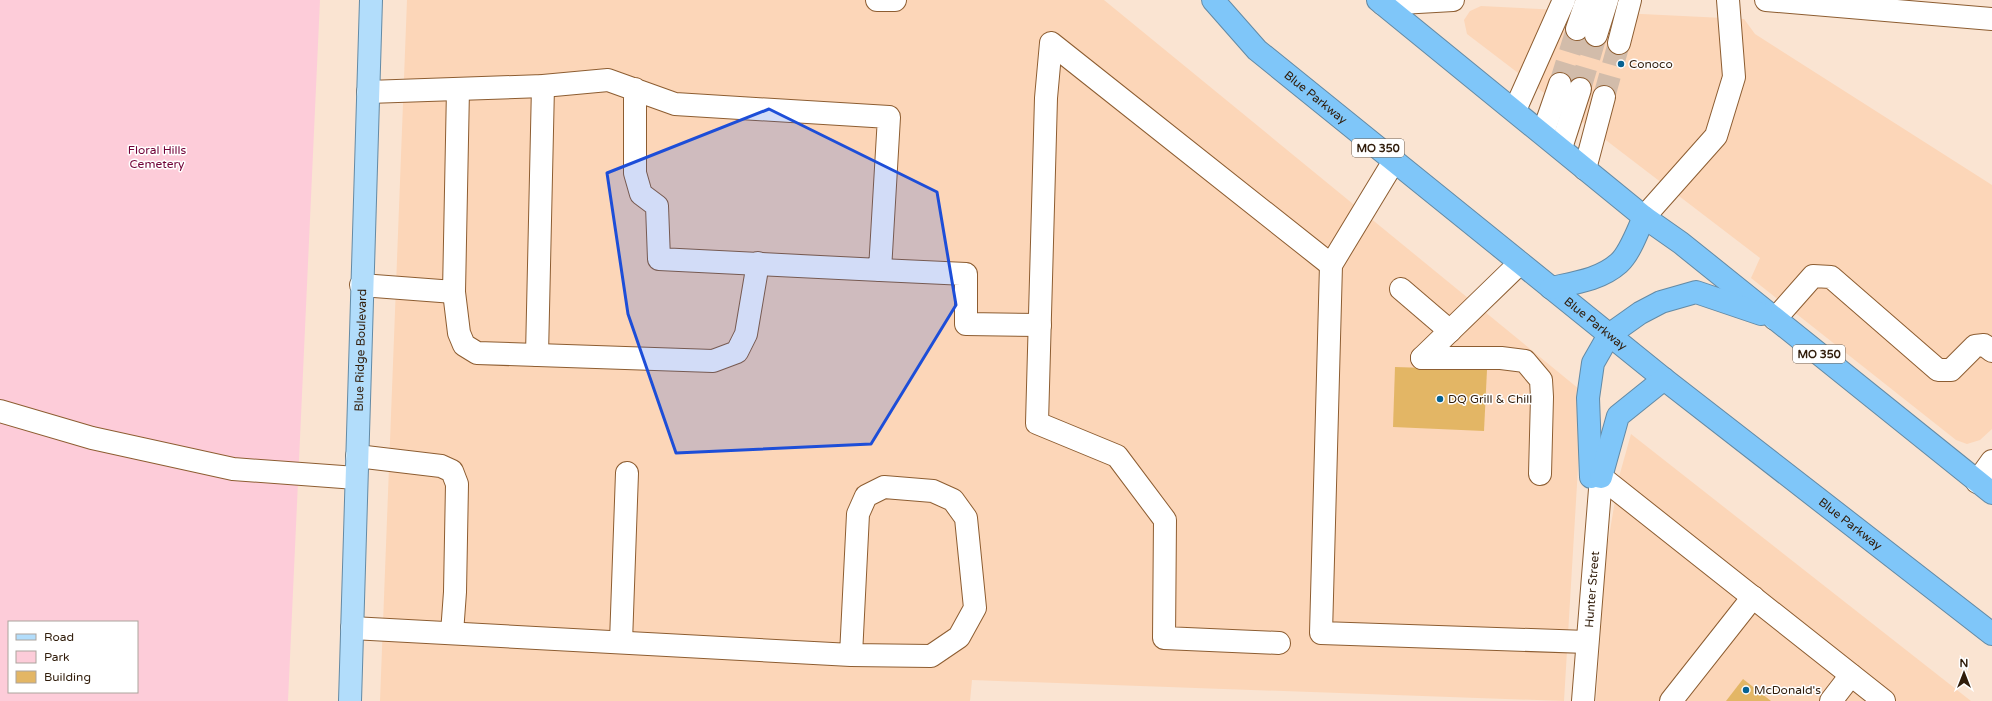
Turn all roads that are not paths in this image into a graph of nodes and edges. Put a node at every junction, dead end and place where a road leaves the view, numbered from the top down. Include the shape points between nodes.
1 (371, 0) edge
2 (877, 0) edge
3 (895, 0) edge
4 (1213, 0) edge
5 (1453, 0) edge
6 (1564, 0) edge
7 (1587, 0) edge
8 (1607, 0) edge
9 (1630, 0) edge
10 (1728, 0) edge
11 (1766, 0) edge
12 (1380, 2) edge
13 (1992, 20) edge
14 (1619, 43) tunnel mouth
15 (543, 86) junction
16 (458, 89) junction
17 (635, 89) junction
18 (368, 92) junction
19 (1604, 97) tunnel mouth
20 (1515, 110) junction
21 (1543, 133) junction
22 (1561, 148) junction
23 (1394, 161) junction
24 (1585, 169) junction
25 (1644, 217) junction
26 (758, 263) junction
27 (1520, 263) junction
28 (1331, 265) junction
29 (880, 270) junction
30 (361, 285) junction
31 (1550, 288) junction
32 (1401, 289) dead end
33 (454, 292) junction
34 (1776, 319) junction
35 (1040, 325) junction
36 (1450, 330) junction
37 (1609, 335) junction
38 (1992, 351) edge
39 (537, 355) junction
40 (1664, 379) junction
41 (0, 411) edge
42 (357, 456) junction
43 (1992, 460) edge
44 (627, 473) dead end
45 (1540, 474) dead end
46 (1596, 477) junction
47 (356, 478) junction
48 (1985, 487) edge
49 (1752, 597) junction
50 (352, 628) junction
51 (452, 633) junction
52 (1992, 634) edge
53 (621, 642) junction
54 (1587, 642) junction
55 (1279, 643) dead end
56 (851, 655) junction
57 (1851, 675) junction
58 (350, 701) edge
59 (1583, 701) edge
60 (1671, 701) edge
61 (1831, 701) edge
62 (1884, 701) edge

1 - 18 main road, Blue Ridge Boulevard
2 - 3 street
4 - 23 highway, Blue Parkway / MO 350 via 1258,50
5 - 12 street
6 - 20 street
7 - 8 street via 1587,32
9 - 14 street
10 - 25 street via 1734,77 1716,136
11 - 13 street
12 - 20 highway, MO 350
15 - 16 street
15 - 17 street via 608,80
15 - 39 street
16 - 18 street
16 - 33 street
17 - 26 street via 635,173 642,194 657,206 659,259
17 - 29 street via 675,104 889,117
18 - 30 main road, Blue Ridge Boulevard
19 - 24 street
20 - 21 highway, MO 350
21 - 22 highway, MO 350
21 - 22 street via 1570,86
22 - 24 highway, MO 350
23 - 27 highway, Blue Parkway / MO 350
23 - 28 street
24 - 25 highway, MO 350
25 - 31 highway via 1632,243 1619,262 1588,281
25 - 34 highway, MO 350 via 1681,243
26 - 29 street
26 - 39 street via 746,334 737,352 713,361
27 - 31 highway, Blue Parkway / MO 350
27 - 36 street
28 - 35 street via 1051,43 1046,98
28 - 54 street via 1321,633
29 - 35 street via 966,274 966,324
30 - 33 street
30 - 42 main road, Blue Ridge Boulevard
31 - 37 highway, Blue Parkway / MO 350
32 - 36 street
33 - 39 street via 459,332 464,345 477,353
34 - 37 highway via 1696,292 1661,302
34 - 38 street via 1813,276 1831,277 1938,370 1951,370 1975,346 1984,345
34 - 48 highway, MO 350
35 - 55 street via 1038,423 1117,456 1165,520 1164,638
36 - 45 street via 1422,358 1501,358 1525,361 1541,380
37 - 40 highway, Blue Parkway / MO 350
37 - 46 highway via 1593,363 1588,398
40 - 46 highway via 1618,416
40 - 52 highway, Blue Parkway / MO 350
41 - 47 street via 92,438 233,469
42 - 47 main road, Blue Ridge Boulevard
42 - 51 street via 441,466 452,471 458,484
43 - 48 street
44 - 53 street
46 - 49 street
46 - 54 street, Hunter Street
47 - 50 main road, Blue Ridge Boulevard
49 - 57 street
49 - 60 street
50 - 51 street
50 - 58 main road, Blue Ridge Boulevard
51 - 53 street
53 - 56 street
54 - 59 street, Hunter Street
56 - 56 street via 931,656 959,638 975,608 966,518 952,500 933,491 884,487 866,496 858,514
57 - 61 street
57 - 62 street

